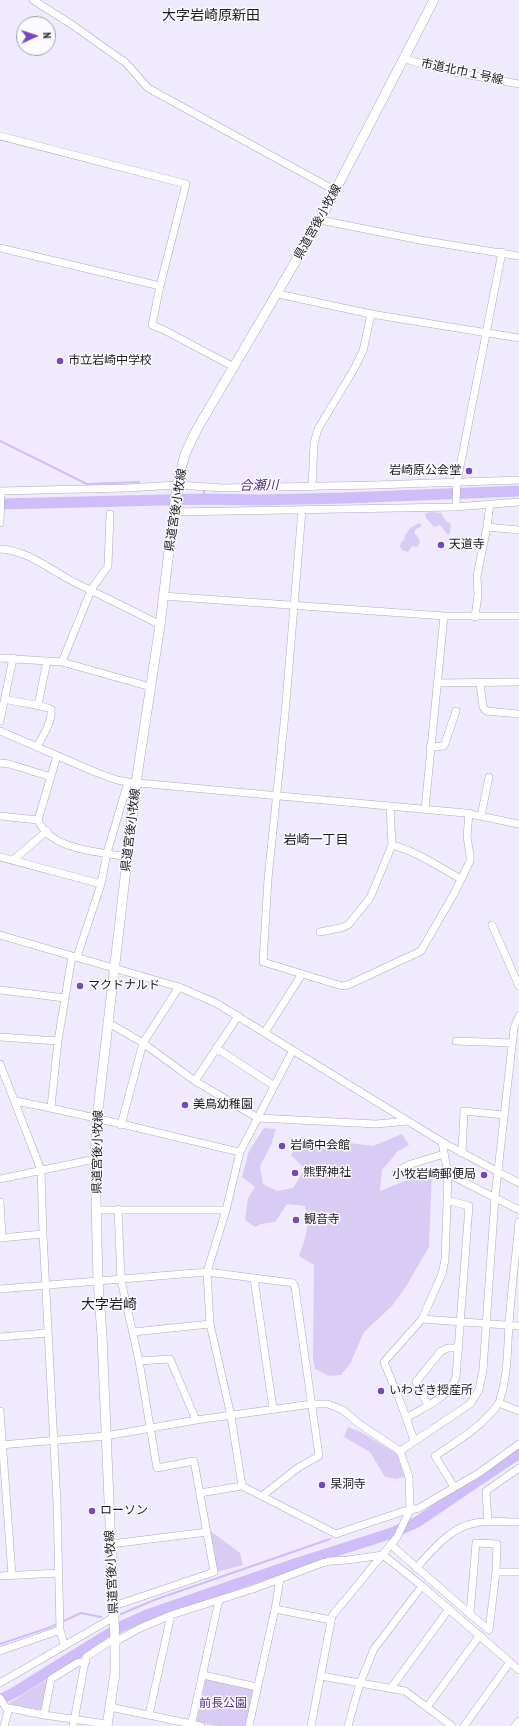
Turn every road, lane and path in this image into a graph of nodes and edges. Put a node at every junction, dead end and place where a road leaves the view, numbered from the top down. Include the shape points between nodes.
1 (33, 0) edge
2 (434, 0) edge
3 (405, 59) junction
4 (519, 84) edge
5 (0, 136) edge
6 (336, 191) junction
7 (320, 220) junction
8 (0, 248) edge
9 (502, 252) junction
10 (519, 256) edge
11 (160, 286) junction
12 (278, 294) junction
13 (371, 314) junction
14 (486, 332) junction
15 (519, 338) edge
16 (234, 368) junction
17 (519, 480) edge
18 (457, 482) junction
19 (177, 487) junction
20 (312, 487) junction
21 (1, 492) edge
22 (456, 502) dead end
23 (519, 502) edge
24 (490, 504) junction
25 (302, 510) junction
26 (174, 512) junction
27 (110, 514) dead end
28 (0, 515) edge
29 (0, 523) edge
30 (487, 527) junction
31 (519, 530) edge
32 (0, 549) edge
33 (91, 590) junction
34 (164, 596) junction
35 (294, 606) junction
36 (444, 616) junction
37 (519, 616) edge
38 (474, 617) junction
39 (160, 625) junction
40 (0, 658) edge
41 (13, 658) junction
42 (48, 661) junction
43 (62, 662) junction
44 (519, 682) edge
45 (437, 683) junction
46 (480, 683) junction
47 (151, 687) junction
48 (5, 699) junction
49 (38, 704) junction
50 (456, 711) dead end
51 (519, 714) edge
52 (0, 721) edge
53 (0, 731) edge
54 (430, 747) junction
55 (37, 748) junction
56 (57, 756) junction
57 (0, 763) edge
58 (51, 777) junction
59 (489, 777) dead end
60 (132, 783) junction
61 (277, 796) junction
62 (390, 806) junction
63 (425, 809) junction
64 (469, 813) junction
65 (0, 816) edge
66 (481, 816) junction
67 (38, 820) junction
68 (519, 824) edge
69 (47, 831) junction
70 (392, 845) junction
71 (107, 853) junction
72 (0, 857) edge
73 (127, 857) junction
74 (13, 860) junction
75 (461, 879) junction
76 (101, 884) junction
77 (492, 925) dead end
78 (320, 932) dead end
79 (0, 935) edge
80 (74, 956) junction
81 (115, 969) junction
82 (302, 974) junction
83 (519, 986) edge
84 (179, 987) junction
85 (0, 990) edge
86 (65, 998) junction
87 (238, 1016) junction
88 (519, 1016) edge
89 (107, 1022) junction
90 (265, 1032) junction
91 (0, 1037) edge
92 (456, 1041) dead end
93 (58, 1042) junction
94 (512, 1042) junction
95 (143, 1043) junction
96 (216, 1048) junction
97 (293, 1050) junction
98 (0, 1064) edge
99 (195, 1081) junction
100 (274, 1085) junction
101 (15, 1101) junction
102 (51, 1108) junction
103 (504, 1115) junction
104 (97, 1118) junction
105 (258, 1118) junction
106 (408, 1121) junction
107 (121, 1125) junction
108 (442, 1142) junction
109 (240, 1152) junction
110 (462, 1153) junction
111 (444, 1154) junction
112 (95, 1159) junction
113 (41, 1170) junction
114 (498, 1172) junction
115 (396, 1174) dead end
116 (448, 1174) junction
117 (0, 1179) edge
118 (519, 1183) edge
119 (495, 1197) junction
120 (447, 1200) junction
121 (0, 1202) edge
122 (118, 1209) junction
123 (97, 1210) junction
124 (226, 1210) junction
125 (519, 1210) edge
126 (519, 1222) edge
127 (43, 1234) junction
128 (1, 1238) edge
129 (207, 1272) junction
130 (254, 1278) junction
131 (121, 1280) junction
132 (98, 1281) junction
133 (46, 1285) junction
134 (0, 1289) edge
135 (422, 1320) junction
136 (461, 1322) junction
137 (210, 1324) junction
138 (487, 1324) junction
139 (509, 1326) junction
140 (519, 1326) edge
141 (133, 1332) junction
142 (48, 1333) junction
143 (0, 1337) edge
144 (459, 1348) junction
145 (139, 1362) junction
146 (499, 1403) junction
147 (312, 1404) junction
148 (428, 1404) junction
149 (273, 1409) junction
150 (0, 1411) edge
151 (519, 1411) edge
152 (231, 1416) junction
153 (406, 1418) junction
154 (196, 1420) junction
155 (151, 1429) junction
156 (106, 1436) junction
157 (414, 1440) junction
158 (53, 1441) junction
159 (519, 1444) edge
160 (1, 1445) edge
161 (400, 1451) junction
162 (519, 1468) edge
163 (242, 1486) junction
164 (454, 1487) junction
165 (200, 1494) junction
166 (262, 1496) junction
167 (410, 1510) junction
168 (488, 1522) junction
169 (519, 1522) edge
170 (207, 1532) junction
171 (111, 1544) junction
172 (390, 1545) junction
173 (382, 1555) junction
174 (416, 1568) junction
175 (496, 1572) junction
176 (519, 1572) edge
177 (59, 1573) junction
178 (12, 1575) junction
179 (0, 1576) edge
180 (280, 1579) junction
181 (422, 1586) junction
182 (219, 1600) junction
183 (114, 1606) junction
184 (275, 1609) junction
185 (448, 1609) junction
186 (470, 1614) junction
187 (171, 1615) junction
188 (114, 1619) junction
189 (331, 1620) junction
190 (60, 1630) junction
191 (480, 1635) junction
192 (115, 1640) junction
193 (64, 1644) junction
194 (0, 1651) edge
195 (86, 1661) junction
196 (510, 1662) junction
197 (519, 1670) edge
198 (203, 1675) junction
199 (322, 1676) junction
200 (0, 1682) edge
201 (360, 1682) junction
202 (257, 1687) junction
203 (391, 1688) junction
204 (3, 1705) edge
205 (110, 1707) junction
206 (427, 1707) junction
207 (44, 1715) junction
208 (149, 1715) junction
209 (519, 1721) edge
210 (74, 1722) edge
211 (107, 1725) edge
212 (191, 1725) edge
213 (4, 1726) edge
214 (201, 1726) edge
215 (249, 1726) edge
216 (311, 1726) edge
217 (348, 1726) edge
218 (452, 1726) edge
219 (464, 1726) edge
220 (515, 1726) edge

1 - 6 street via 126,63 148,88
2 - 3 main road, 県道宮後小牧線
3 - 4 street, 市道北巾１号線 via 453,72
3 - 6 main road, 県道宮後小牧線
5 - 11 street via 186,184
6 - 7 main road, 県道宮後小牧線
7 - 9 street via 420,240
7 - 12 main road, 県道宮後小牧線
8 - 11 street
9 - 10 street
9 - 14 street
11 - 16 street via 152,325
12 - 13 street
12 - 16 main road, 県道宮後小牧線
13 - 14 street
13 - 20 street via 363,351 318,430 314,443
14 - 15 street
14 - 18 street
16 - 19 main road, 県道宮後小牧線 via 185,454
17 - 18 street
18 - 20 street
18 - 22 street
19 - 20 street
19 - 21 street
19 - 26 main road, 県道宮後小牧線
21 - 28 street
23 - 24 street
24 - 25 street
24 - 30 street
25 - 26 street
25 - 35 street
26 - 34 main road, 県道宮後小牧線
27 - 33 street via 108,566
28 - 29 street
30 - 31 street
30 - 38 street via 477,576 478,595
32 - 33 street via 25,554
33 - 39 street
33 - 43 street
34 - 35 street
34 - 39 main road, 県道宮後小牧線
35 - 36 street
35 - 61 street
36 - 38 street
36 - 45 street
37 - 38 street
39 - 47 main road, 県道宮後小牧線
40 - 41 street
41 - 42 street
41 - 48 street
42 - 43 street
42 - 49 street
43 - 47 street
44 - 46 street
45 - 46 street
45 - 54 street
46 - 51 street via 483,707 486,711
47 - 60 main road, 県道宮後小牧線
48 - 49 street
48 - 52 street
49 - 55 street via 52,711
50 - 54 street via 444,746
53 - 55 street
54 - 63 street
55 - 56 street
56 - 58 street
56 - 60 street via 117,780
57 - 58 street
58 - 67 street
59 - 66 street
60 - 61 street
60 - 71 street
60 - 73 main road, 県道宮後小牧線
61 - 62 street
61 - 82 street via 262,960
62 - 63 street
62 - 70 street
63 - 64 street
64 - 66 street
64 - 75 street via 467,837 470,862
65 - 67 street
66 - 68 street
67 - 69 street
69 - 71 street via 57,841 65,844
69 - 74 street
70 - 75 street via 424,858
70 - 78 street via 370,898 352,921 344,927
71 - 73 street
71 - 76 street
72 - 74 street
73 - 81 main road, 県道宮後小牧線
74 - 76 street
75 - 82 street via 424,947 417,954 348,985 342,986
76 - 80 street
77 - 83 street
79 - 80 street
80 - 81 street
80 - 86 street
81 - 84 street
81 - 89 main road, 県道宮後小牧線
82 - 90 street
84 - 87 street
84 - 95 street
85 - 86 street
86 - 93 street
87 - 90 street
87 - 96 street
88 - 94 street
89 - 95 street
89 - 104 main road, 県道宮後小牧線
90 - 97 street
91 - 93 street
92 - 94 street
93 - 102 street
94 - 103 street
95 - 99 street
95 - 107 street
96 - 99 street
96 - 100 street
97 - 100 street
97 - 106 street
98 - 101 street
99 - 105 street
100 - 105 street
101 - 102 street
101 - 113 street
102 - 104 street
103 - 110 street via 464,1111
103 - 114 street
104 - 107 street
104 - 112 main road, 県道宮後小牧線
105 - 106 street via 376,1124
105 - 109 street
106 - 108 street
107 - 109 street
108 - 110 street
108 - 111 street
109 - 124 street
110 - 114 street
111 - 115 street via 408,1165
111 - 116 street
112 - 113 street
112 - 123 main road, 県道宮後小牧線
113 - 117 street
113 - 127 street
114 - 118 street
114 - 119 street
116 - 119 street
116 - 120 street
119 - 125 street
119 - 138 street
120 - 135 street via 445,1260 442,1274
120 - 136 street via 469,1206
121 - 128 street
122 - 123 street
122 - 124 street
122 - 131 street
123 - 132 main road, 県道宮後小牧線
124 - 129 street
126 - 139 street
127 - 128 street
127 - 133 street
129 - 130 street
129 - 131 street
129 - 137 street
130 - 147 street via 293,1283 295,1287
130 - 149 street
131 - 132 street
131 - 141 street
132 - 133 street
132 - 156 main road, 県道宮後小牧線
133 - 134 street
133 - 142 street
135 - 136 street
135 - 153 street via 384,1362
136 - 138 street
136 - 144 street
137 - 141 street
137 - 152 street
138 - 139 street
138 - 157 street via 483,1370 477,1395 470,1404
139 - 140 street
139 - 146 street via 505,1386
141 - 145 street
142 - 143 street
142 - 158 street
144 - 148 street via 454,1384 445,1394
144 - 148 street via 441,1351 416,1382
145 - 154 street via 170,1359
145 - 155 street
146 - 151 street
146 - 164 street via 491,1415 473,1432 435,1456
147 - 149 street
147 - 161 street via 328,1404 343,1410
147 - 166 street via 319,1456 299,1467
148 - 153 street
149 - 152 street
150 - 160 street
152 - 154 street
152 - 163 street
153 - 157 street
154 - 155 street
155 - 156 street
155 - 165 street via 157,1468 194,1461
156 - 158 street
156 - 171 main road, 県道宮後小牧線
157 - 161 street
158 - 160 street
158 - 177 street
159 - 164 street via 479,1473
160 - 178 street
161 - 167 street via 409,1477
162 - 168 street via 486,1491
163 - 165 street
163 - 166 street
164 - 167 street via 419,1508
165 - 170 street
166 - 167 street via 336,1534
167 - 172 street via 401,1532
168 - 169 street
168 - 174 street via 464,1526 451,1533
170 - 171 street
170 - 183 street via 214,1572
171 - 183 main road, 県道宮後小牧線
172 - 173 street
172 - 174 street
173 - 180 street via 330,1561
173 - 181 street
173 - 189 street
174 - 186 street
175 - 176 street
175 - 186 street via 489,1630
175 - 186 street via 497,1544 476,1543
177 - 178 street
177 - 190 street
178 - 179 street
180 - 182 street
180 - 184 street
181 - 185 street
181 - 201 street via 374,1649
182 - 187 street
182 - 198 street
183 - 188 main road, 県道宮後小牧線
184 - 189 street
184 - 202 street
185 - 191 street
185 - 203 street
187 - 192 street
187 - 208 street
188 - 192 main road, 県道宮後小牧線
188 - 193 street
189 - 199 street
190 - 193 street
190 - 194 street
191 - 196 street
191 - 206 street
192 - 195 street via 86,1657
192 - 205 main road, 県道宮後小牧線 via 115,1673
193 - 200 street
195 - 207 street via 77,1663 51,1679
195 - 210 street
196 - 197 street
196 - 219 street
198 - 202 street
198 - 212 street
199 - 201 street
199 - 216 street
201 - 203 street
201 - 217 street
202 - 215 street
203 - 206 street via 405,1691
204 - 207 street
204 - 213 street
205 - 208 street
205 - 211 main road, 県道宮後小牧線
206 - 218 street
207 - 210 street
208 - 212 street
209 - 220 street
210 - 211 street
212 - 214 street

